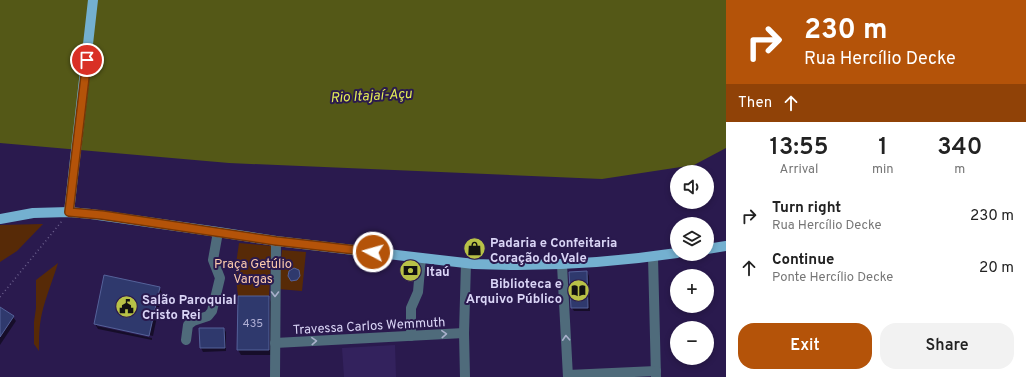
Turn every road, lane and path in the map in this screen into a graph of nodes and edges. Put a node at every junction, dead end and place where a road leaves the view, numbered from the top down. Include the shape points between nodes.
1 (93, 0) edge
2 (69, 212) junction
3 (0, 219) edge
4 (218, 232) junction
5 (276, 241) junction
6 (726, 246) edge
7 (714, 248) edge
8 (670, 254) edge
9 (652, 257) junction
10 (421, 258) junction
11 (466, 263) junction
12 (562, 265) junction
13 (0, 296) edge
14 (464, 333) junction
15 (411, 336) junction
16 (186, 340) dead end
17 (275, 343) junction
18 (656, 374) edge
19 (568, 376) edge
20 (276, 377) edge
21 (465, 377) edge

1 - 2 main road
2 - 3 main road via 33,213
2 - 4 main road
2 - 13 path
4 - 5 main road
4 - 16 street via 213,260 220,278 212,311 208,316 188,325
5 - 10 main road
5 -> 17 street
6 - 7 main road
8 - 9 main road
9 - 12 main road
9 - 18 street
10 - 11 main road
10 - 15 street via 418,292 411,308
11 - 12 main road
11 - 14 street
19 -> 12 street
15 -> 14 street, Travessa Carlos Wemmuth
14 - 21 street
17 -> 15 street, Travessa Carlos Wemmuth
17 - 20 street
18 - 19 street

